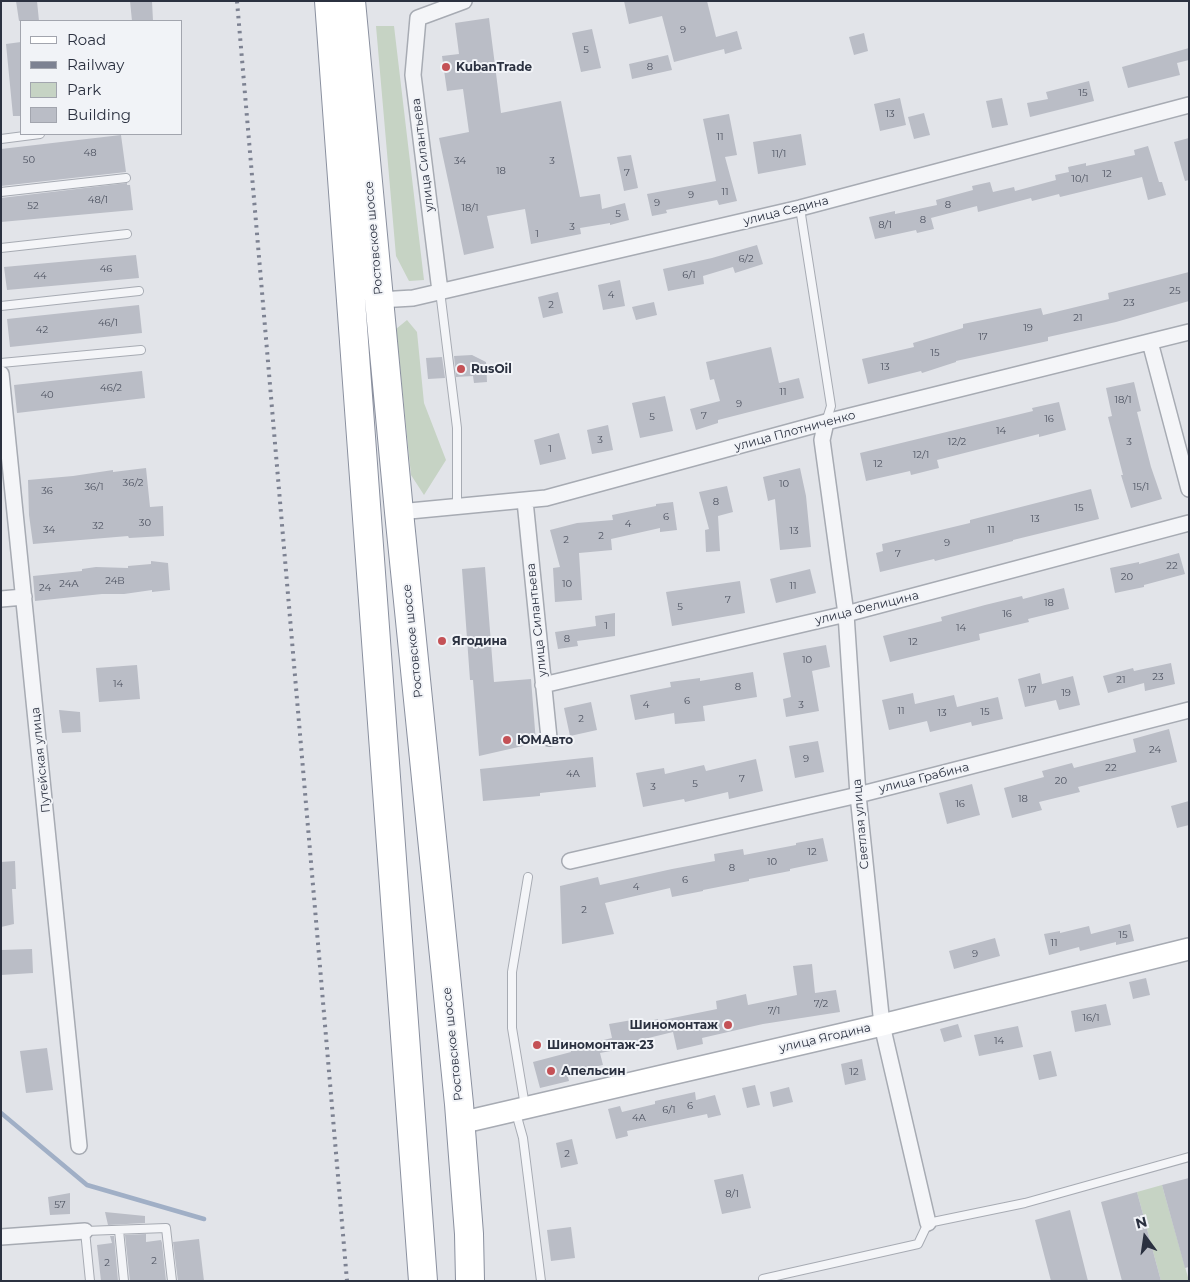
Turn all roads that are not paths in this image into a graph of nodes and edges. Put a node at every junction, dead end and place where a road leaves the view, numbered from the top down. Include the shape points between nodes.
1 (329, 1) edge
2 (351, 1) edge
3 (464, 1) edge
4 (1189, 105) edge
5 (32, 135) edge
6 (1, 139) edge
7 (126, 178) dead end
8 (1, 192) edge
9 (800, 208) junction
10 (127, 234) dead end
11 (1, 248) edge
12 (139, 291) dead end
13 (440, 291) junction
14 (380, 300) junction
15 (1, 306) edge
16 (1189, 332) edge
17 (1150, 342) junction
18 (141, 350) dead end
19 (1, 363) edge
20 (1, 374) edge
21 (826, 422) junction
22 (1189, 490) edge
23 (525, 502) junction
24 (457, 507) junction
25 (399, 512) junction
26 (1189, 523) edge
27 (24, 597) junction
28 (1, 599) edge
29 (846, 614) junction
30 (543, 685) junction
31 (1189, 710) edge
32 (549, 738) dead end
33 (427, 786) junction
34 (387, 789) junction
35 (858, 795) junction
36 (570, 861) dead end
37 (528, 877) dead end
38 (1189, 949) edge
39 (882, 1025) junction
40 (520, 1110) junction
41 (460, 1123) junction
42 (79, 1146) dead end
43 (1189, 1157) edge
44 (928, 1223) junction
45 (119, 1230) junction
46 (85, 1231) junction
47 (1, 1237) edge
48 (763, 1279) dead end
49 (90, 1281) edge
50 (124, 1281) edge
51 (172, 1281) edge
52 (424, 1281) edge
53 (470, 1281) edge
54 (541, 1281) edge

1 - 34 highway
2 - 14 highway, Ростовское шоссе
3 - 13 street, улица Силантьева via 418,18 413,76
4 - 9 street, улица Седина
5 - 6 lane
7 - 8 lane
9 - 13 street, улица Седина
9 - 21 lane via 832,406
10 - 11 lane
12 - 15 lane
13 - 14 street, улица Седина via 412,298
13 - 24 lane via 457,428
14 - 25 highway, Ростовское шоссе
16 - 17 street, улица Плотниченко
17 - 21 street, улица Плотниченко
17 - 22 street
18 - 19 lane
20 - 27 street, Путейская улица
21 - 23 street, улица Плотниченко
21 - 29 street, Светлая улица via 822,440
23 - 24 street, улица Плотниченко
23 - 30 street, улица Силантьева
24 - 25 street, улица Плотниченко
25 - 33 highway, Ростовское шоссе
26 - 29 street, улица Фелицина
27 - 28 street
27 - 42 street, Путейская улица
29 - 30 street, улица Фелицина
29 - 35 street, Светлая улица
30 - 32 street, улица Силантьева
31 - 35 street, улица Грабина
33 - 34 highway via 418,775 406,771 399,773
33 - 41 highway, Ростовское шоссе
34 - 52 highway
35 - 36 street, улица Грабина
35 - 39 street, Светлая улица
37 - 40 lane via 512,972 512,1028
38 - 39 street, улица Ягодина
39 - 40 street, улица Ягодина
39 - 44 street, Светлая улица
40 - 41 street, улица Ягодина
40 - 54 lane
41 - 53 highway, Ростовское шоссе
43 - 44 lane via 1025,1203
44 - 48 lane via 918,1244
45 - 46 lane
45 - 50 lane
45 - 51 lane via 166,1228
46 - 47 street
46 - 49 lane

